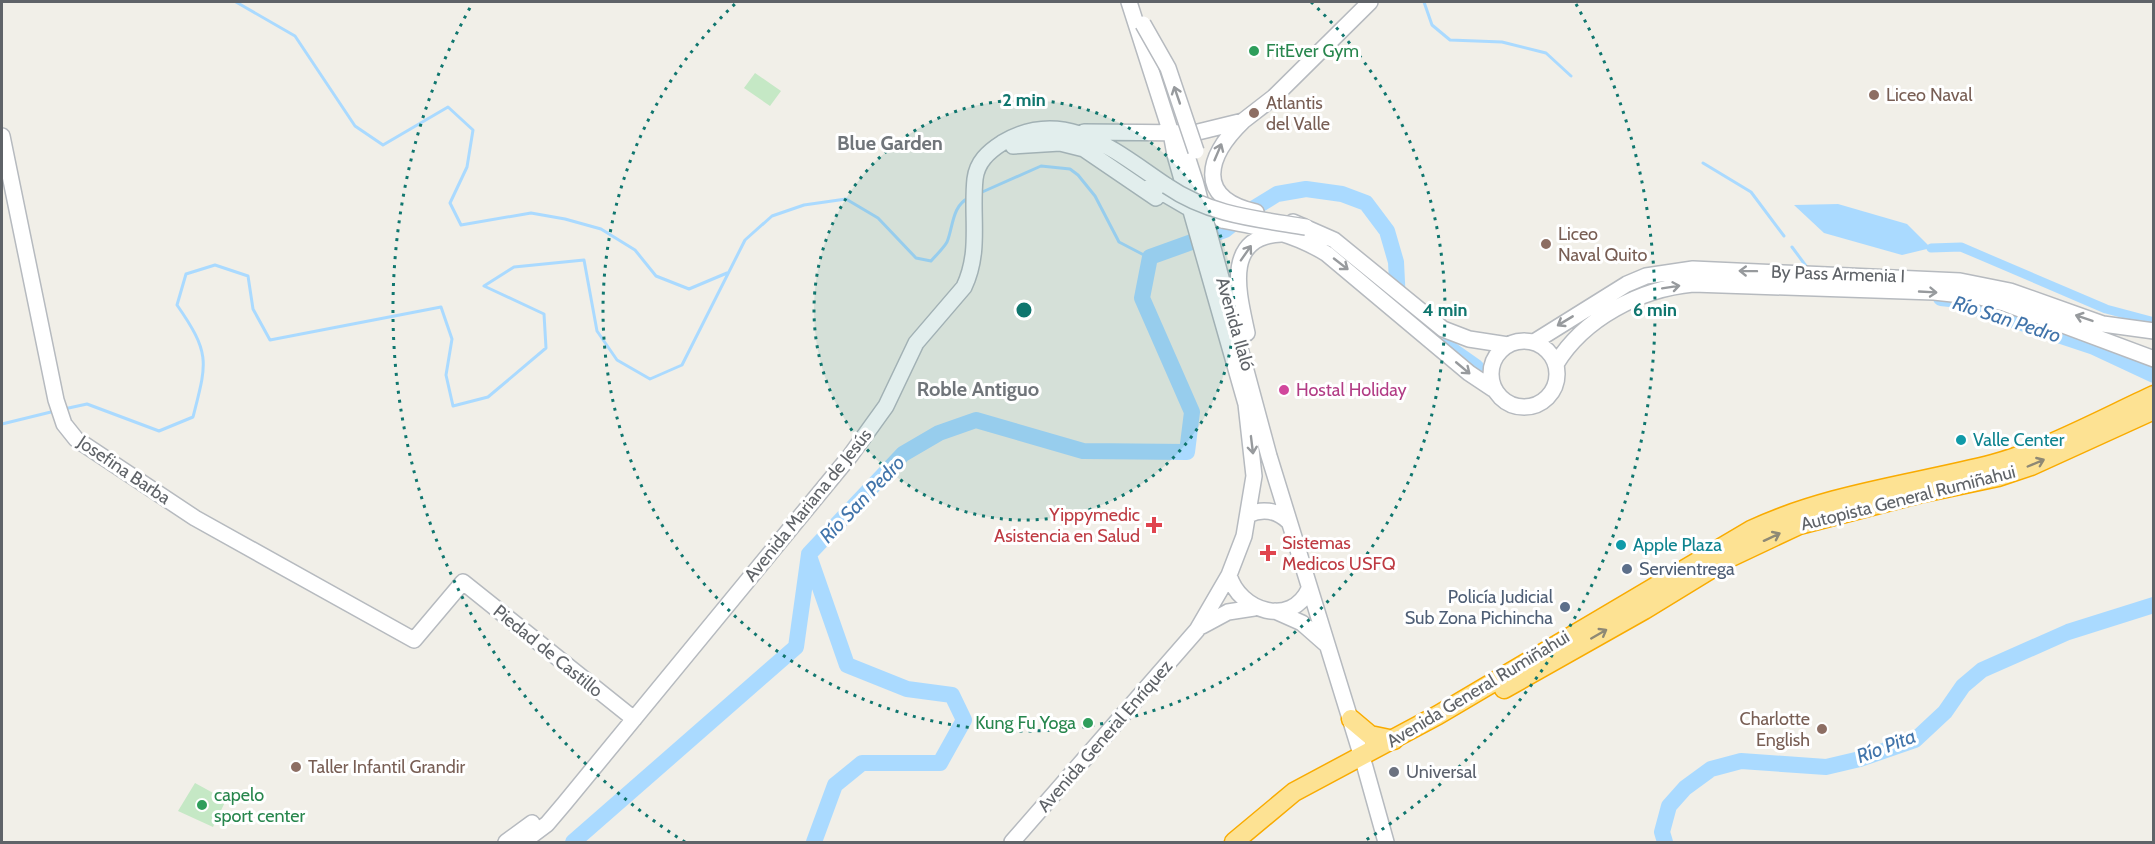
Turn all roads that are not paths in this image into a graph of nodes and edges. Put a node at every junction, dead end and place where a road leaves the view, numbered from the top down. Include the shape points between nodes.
1 (1370, 2) edge
2 (1130, 3) edge
3 (1243, 121) junction
4 (1078, 132) junction
5 (1171, 133) junction
6 (2, 136) edge
7 (1013, 146) junction
8 (1100, 146) junction
9 (977, 173) junction
10 (1234, 215) junction
11 (1199, 222) junction
12 (1306, 227) junction
13 (1290, 235) junction
14 (1213, 266) junction
15 (2147, 330) edge
16 (1534, 342) junction
17 (1508, 345) junction
18 (2150, 358) edge
19 (1556, 364) junction
20 (1493, 389) junction
21 (2154, 395) edge
22 (2154, 410) edge
23 (2127, 415) junction
24 (1263, 431) junction
25 (1248, 515) junction
26 (1288, 521) junction
27 (1728, 550) junction
28 (1229, 575) junction
29 (463, 582) joint
30 (1310, 589) junction
31 (1254, 608) junction
32 (1275, 611) junction
33 (1197, 630) junction
34 (1327, 645) junction
35 (634, 719) junction
36 (1351, 719) junction
37 (1394, 740) junction
38 (1364, 761) junction
39 (558, 810) junction
40 (506, 843) edge
41 (524, 843) edge
42 (1012, 843) edge
43 (1234, 843) edge
44 (1252, 843) edge
45 (1386, 843) edge

1 - 3 main road via 1274,97
2 - 5 main road, Avenida Ilaló
10 -> 2 main road, bridge via 1218,202 1207,185 1167,68
3 - 5 main road via 1205,132
12 -> 3 main road, bridge via 1238,208 1218,191 1213,177 1215,156 1227,136
4 - 5 main road
4 - 8 main road
4 - 9 main road via 1055,129 1020,134 990,152
5 - 11 main road, Avenida Ilaló via 1174,155
6 - 29 main road, Josefina Barba via 56,400 61,418 76,439 195,518 414,640
7 - 8 main road via 1056,139
7 - 9 main road via 998,153
7 - 11 main road via 1060,143 1084,149 1168,206
8 - 10 main road, bridge via 1186,199
8 - 13 main road via 1163,194 1198,213
9 - 35 main road, Avenida Mariana de Jesús via 976,242 973,266 964,287 916,343 886,406 850,456
10 - 12 main road, bridge
11 - 14 main road, Avenida Ilaló
12 - 17 main road via 1347,249 1443,329 1469,339
13 -> 20 main road via 1341,263 1434,344
24 -> 13 main road via 1237,275 1247,250 1263,238
14 - 24 main road, Avenida Ilaló
14 -> 25 main road, Avenida Ilaló via 1252,441 1254,476
15 -> 16 main road, By Pass Armenia I via 2103,324 2010,291 1960,280 1693,269 1669,271 1628,284
16 - 17 main road
16 - 19 main road
17 - 20 main road via 1494,359
19 -> 18 main road, By Pass Armenia I via 1581,333 1622,306 1657,289 1693,284 1934,292 1992,299
19 - 20 main road via 1556,385 1545,401 1536,406 1507,404
21 - 23 highway, Autopista General Rumiñahui
22 - 23 highway, Autopista General Rumiñahui
27 -> 23 highway, Autopista General Rumiñahui via 1816,518 2031,466
23 - 27 highway, Autopista General Rumiñahui via 1996,463 1808,506 1751,530
24 - 26 main road, Avenida Ilaló
25 - 26 main road via 1272,511
25 - 28 main road
26 - 30 main road
27 - 37 highway, Avenida General Rumiñahui
38 -> 27 highway, Avenida General Rumiñahui via 1644,610
28 - 31 main road via 1238,594
28 - 33 main road, Avenida General Enríquez
29 - 35 main road, Piedad de Castillo
30 - 32 main road via 1296,605
30 - 34 main road
31 - 32 main road
31 - 33 main road, Avenida General Enríquez via 1228,612
32 - 34 main road via 1302,623
33 - 42 main road, Avenida General Enríquez
34 - 36 main road
35 - 39 main road, Avenida Mariana de Jesús
36 - 37 highway via 1370,735
36 - 38 main road
37 - 38 highway, Avenida General Rumiñahui
38 - 43 highway, Avenida General Rumiñahui via 1294,792
38 - 44 highway, Avenida General Rumiñahui via 1301,801
38 - 45 main road
39 - 40 main road, Avenida Mariana de Jesús via 541,816
39 - 41 main road, Avenida Mariana de Jesús

